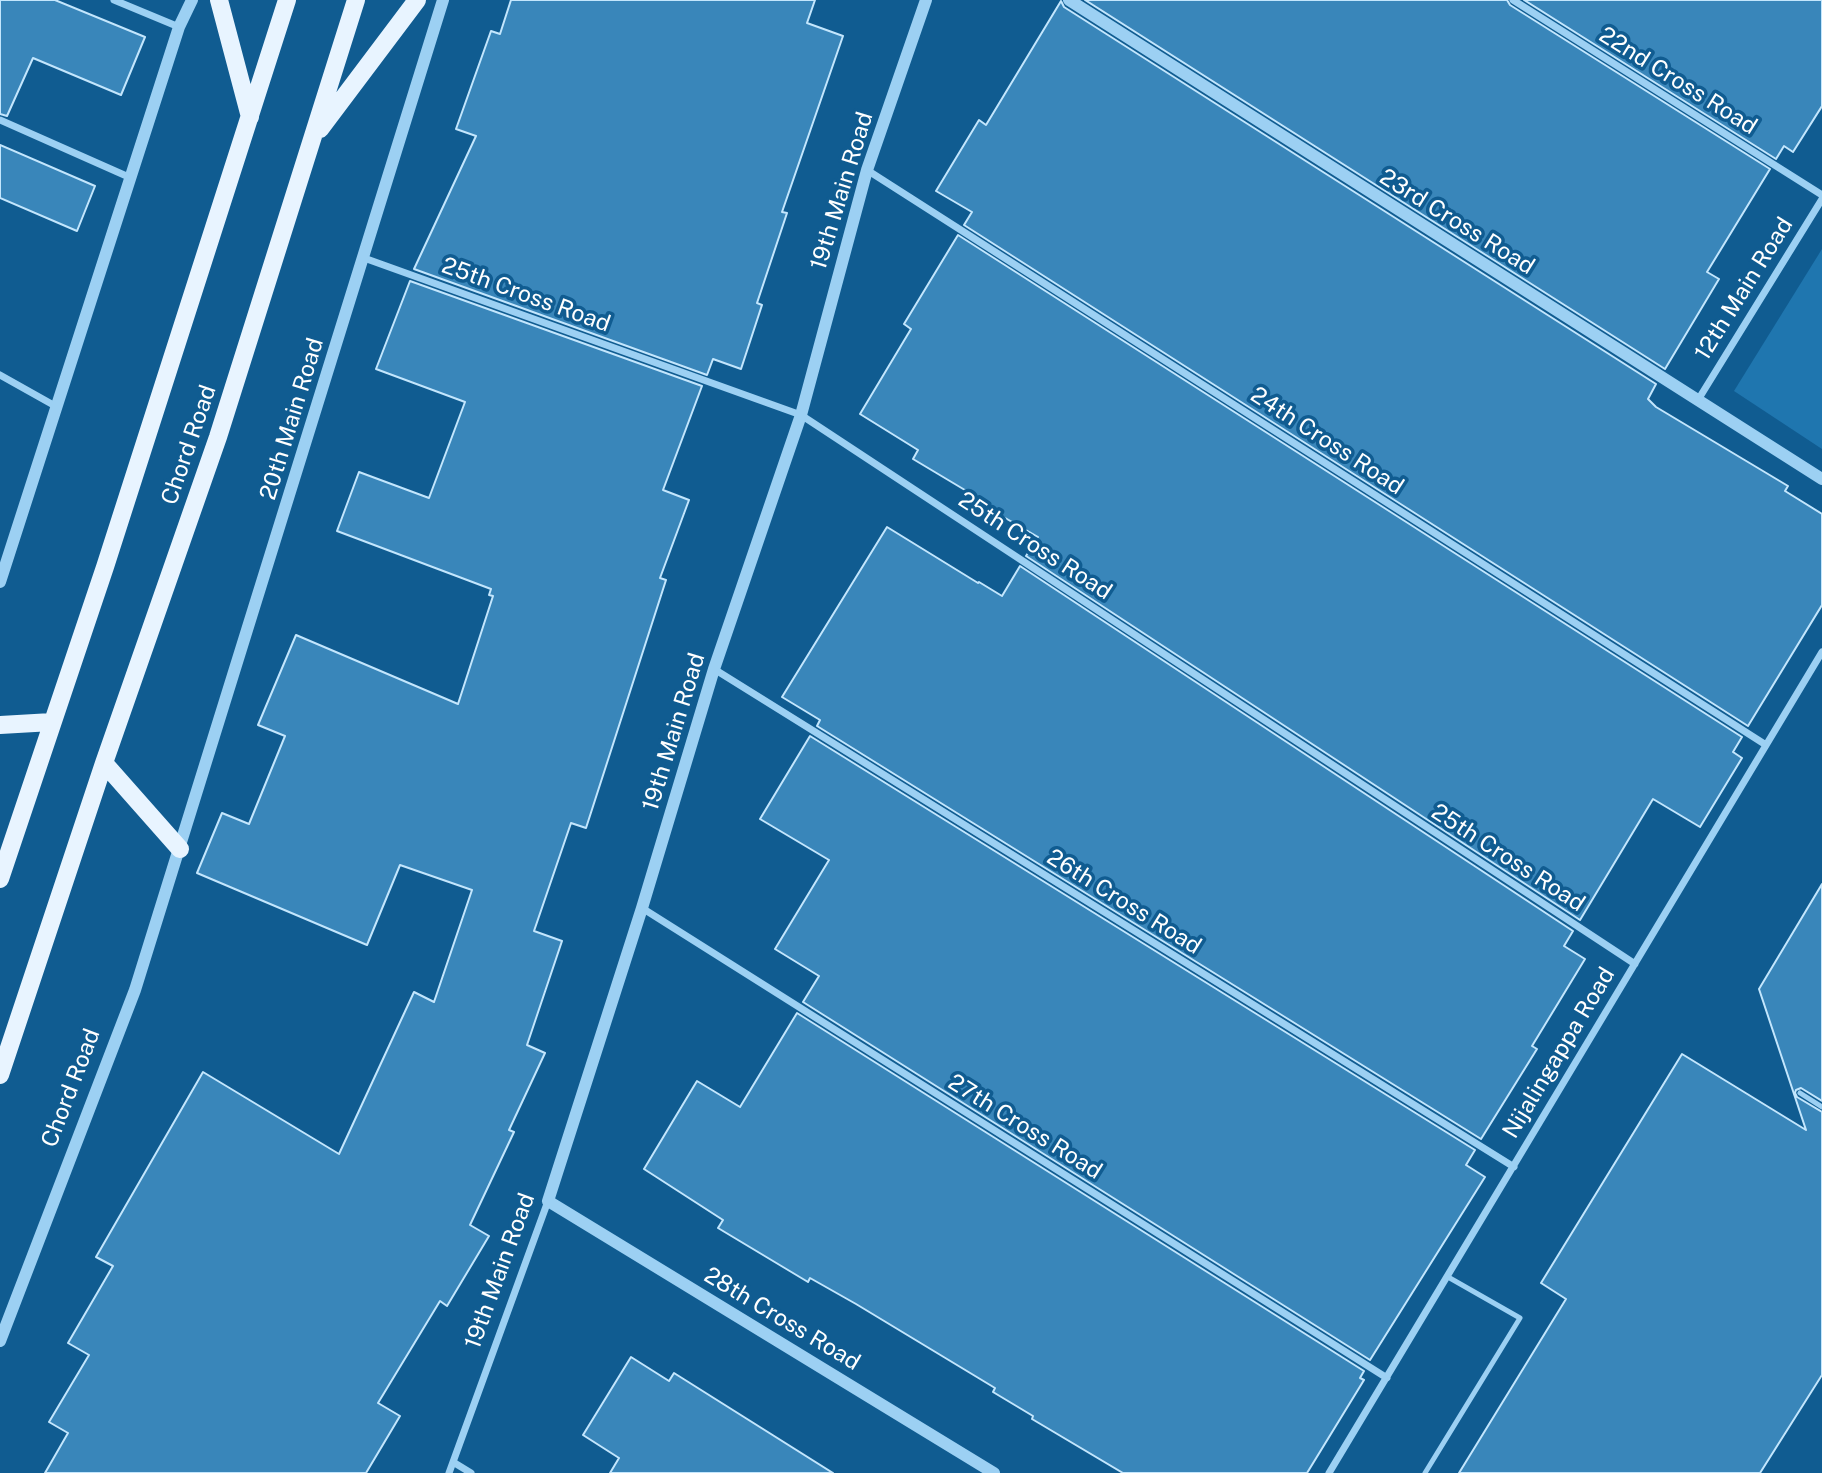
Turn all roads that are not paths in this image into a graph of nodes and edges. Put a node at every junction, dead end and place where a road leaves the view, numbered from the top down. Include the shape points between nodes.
1 (114, 0) edge
2 (192, 0) edge
3 (219, 0) edge
4 (287, 0) edge
5 (355, 0) edge
6 (417, 0) edge
7 (443, 0) edge
8 (926, 0) edge
9 (1069, 0) edge
10 (1513, 0) edge
11 (179, 27) junction
12 (250, 117) junction
13 (0, 120) edge
14 (312, 140) junction
15 (867, 170) junction
16 (131, 178) junction
17 (1822, 197) edge
18 (364, 258) junction
19 (0, 375) edge
20 (1698, 400) junction
21 (57, 407) junction
22 (801, 415) junction
23 (1822, 479) edge
24 (0, 582) edge
25 (1822, 652) edge
26 (714, 669) junction
27 (52, 723) junction
28 (0, 725) edge
29 (1766, 745) junction
30 (104, 763) junction
31 (180, 849) junction
32 (0, 879) edge
33 (642, 908) junction
34 (1635, 964) junction
35 (0, 1075) edge
36 (1800, 1093) dead end
37 (1822, 1107) edge
38 (1514, 1167) junction
39 (548, 1201) junction
40 (1448, 1277) junction
41 (0, 1341) edge
42 (1387, 1378) junction
43 (453, 1462) junction
44 (449, 1473) edge
45 (471, 1473) edge
46 (994, 1473) edge
47 (1329, 1473) edge
48 (1425, 1473) edge

1 - 11 street
2 - 11 street
3 - 12 main road
4 - 12 main road, Chord Road
5 - 14 main road, Chord Road
6 - 14 main road
7 - 18 street, 20th Main Road
8 - 15 street, 19th Main Road
9 - 20 street, 23rd Cross Road
10 - 17 street, 22nd Cross Road
11 - 16 street
12 - 27 main road, Chord Road
13 - 16 street
14 - 30 main road, Chord Road via 218,438
15 - 22 street, 19th Main Road
15 - 29 street, 24th Cross Road
16 - 21 street
17 - 20 street, 12th Main Road
18 - 22 street, 25th Cross Road
18 - 31 street, 20th Main Road
19 - 21 street
20 - 23 street, 23rd Cross Road
21 - 24 street
22 - 26 street, 19th Main Road
22 - 34 street, 25th Cross Road
25 - 29 street, Nijalingappa Road
26 - 33 street, 19th Main Road
26 - 38 street, 26th Cross Road
27 - 28 main road
27 - 32 main road, Chord Road
29 - 34 street, Nijalingappa Road
30 - 31 main road
30 - 35 main road, Chord Road
31 - 41 street, Chord Road via 135,990
33 - 39 street, 19th Main Road
33 - 42 street, 27th Cross Road
34 - 38 street, Nijalingappa Road
36 - 37 lane
38 - 40 street, Nijalingappa Road
39 - 43 street, 19th Main Road
39 - 46 street, 28th Cross Road
40 - 42 street, Nijalingappa Road
40 - 48 lane via 1520,1318
42 - 47 street, Nijalingappa Road
43 - 44 street, 19th Main Road
43 - 45 street

